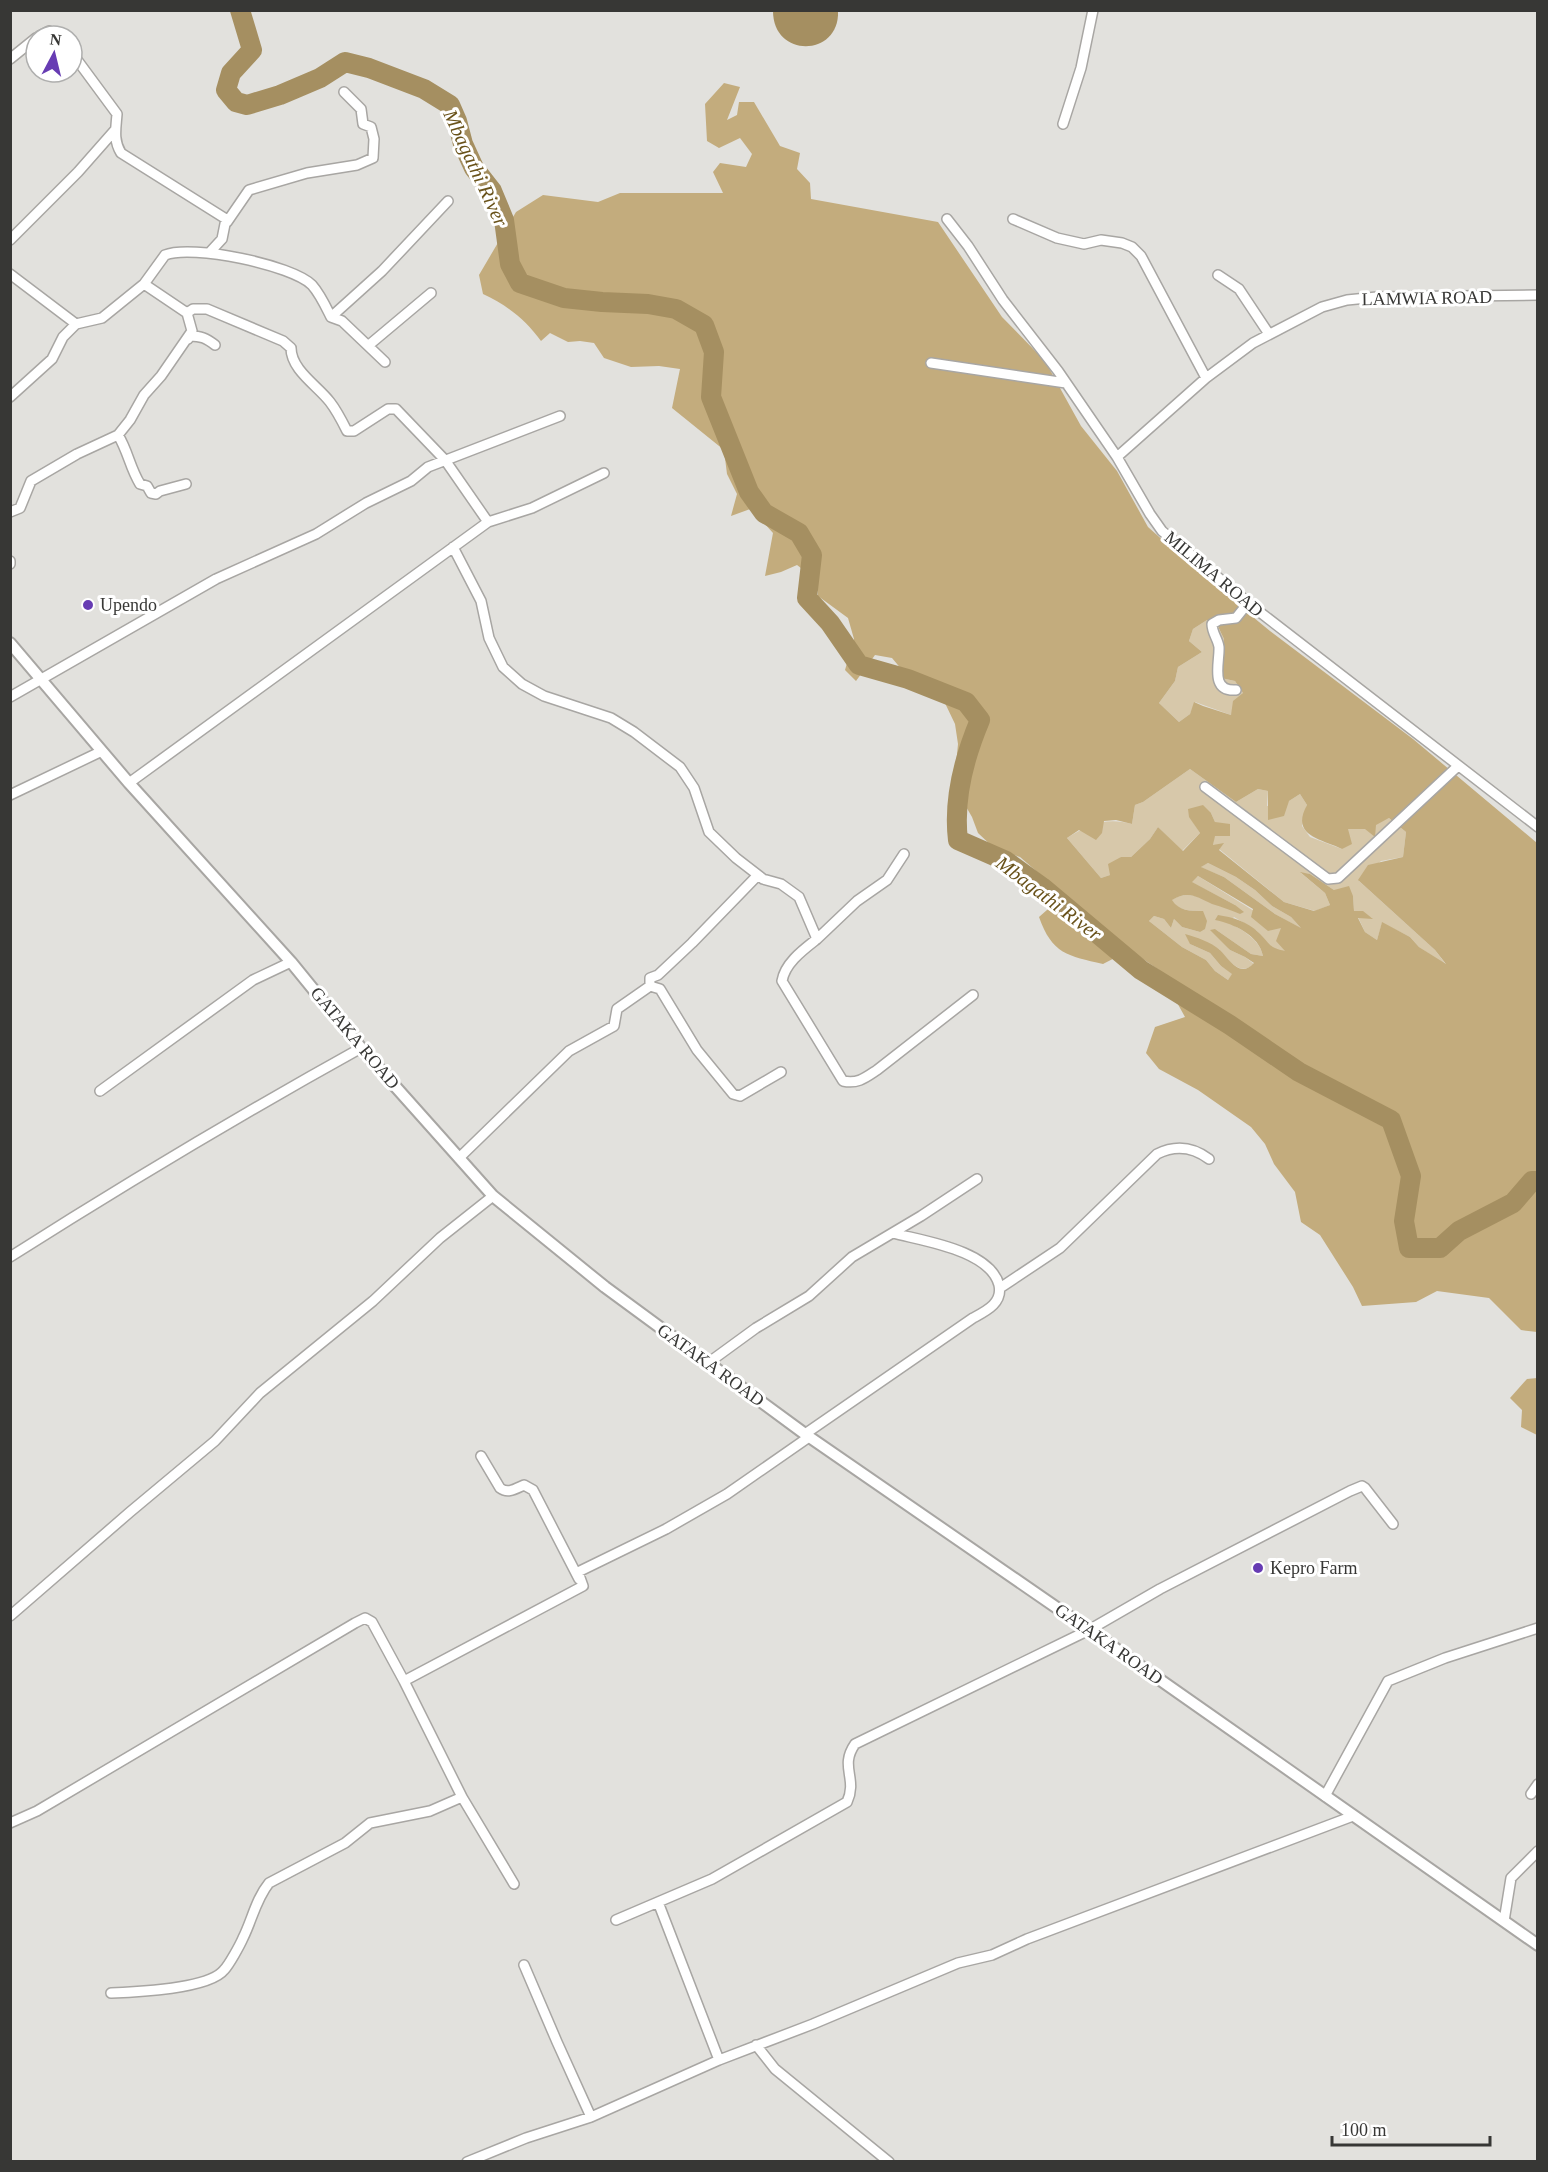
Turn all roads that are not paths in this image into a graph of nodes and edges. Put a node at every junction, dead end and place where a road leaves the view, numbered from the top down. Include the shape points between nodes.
1 (1093, 10) edge
2 (24, 48) edge
3 (10, 59) edge
4 (84, 69) edge
5 (344, 92) dead end
6 (1063, 124) dead end
7 (115, 130) junction
8 (448, 201) dead end
9 (947, 219) dead end
10 (1013, 219) dead end
11 (226, 222) junction
12 (10, 240) edge
13 (210, 252) junction
14 (10, 274) edge
15 (1218, 276) dead end
16 (144, 284) junction
17 (431, 293) dead end
18 (1538, 296) edge
19 (187, 312) junction
20 (332, 317) junction
21 (76, 324) junction
22 (1269, 334) junction
23 (215, 345) dead end
24 (369, 345) junction
25 (176, 355) junction
26 (385, 362) dead end
27 (931, 363) dead end
28 (1206, 378) junction
29 (1066, 383) junction
30 (10, 397) edge
31 (560, 416) dead end
32 (118, 435) junction
33 (1117, 457) junction
34 (445, 460) junction
35 (604, 473) dead end
36 (186, 484) dead end
37 (10, 512) edge
38 (488, 522) junction
39 (453, 548) junction
40 (1248, 603) junction
41 (10, 643) edge
42 (40, 680) junction
43 (1236, 690) dead end
44 (10, 697) edge
45 (102, 751) junction
46 (1458, 766) junction
47 (129, 783) junction
48 (1205, 787) dead end
49 (10, 795) edge
50 (1538, 827) edge
51 (904, 854) dead end
52 (758, 875) junction
53 (818, 939) junction
54 (291, 962) junction
55 (650, 986) junction
56 (973, 995) dead end
57 (361, 1048) junction
58 (781, 1072) dead end
59 (100, 1091) dead end
60 (459, 1158) junction
61 (1209, 1159) dead end
62 (977, 1179) dead end
63 (494, 1196) junction
64 (893, 1233) junction
65 (10, 1257) edge
66 (1000, 1288) junction
67 (708, 1363) junction
68 (807, 1435) junction
69 (481, 1456) dead end
70 (1393, 1524) dead end
71 (583, 1586) junction
72 (10, 1616) edge
73 (1538, 1628) edge
74 (1089, 1630) junction
75 (404, 1681) junction
76 (1538, 1784) edge
77 (1531, 1794) dead end
78 (1325, 1796) junction
79 (462, 1797) junction
80 (1353, 1816) junction
81 (10, 1823) edge
82 (1538, 1851) edge
83 (514, 1884) dead end
84 (658, 1902) junction
85 (616, 1920) dead end
86 (1504, 1921) junction
87 (1538, 1945) edge
88 (524, 1965) dead end
89 (111, 1993) dead end
90 (756, 2046) junction
91 (719, 2060) junction
92 (591, 2117) junction
93 (467, 2162) edge
94 (889, 2162) edge

1 - 6 street via 1081,68
2 - 3 street
4 - 7 street via 117,114
5 - 11 street via 360,110 363,124 371,128 373,158 249,190
7 - 11 street via 116,144 126,157 224,216
7 - 12 street
8 - 20 street
9 - 29 street, MILIMA ROAD
10 - 28 street via 1084,244 1101,240 1132,247 1141,256
11 - 13 street via 222,238
13 - 16 street via 186,250 165,255
13 - 20 street via 293,272 313,286
14 - 21 street
15 - 22 street via 1239,289
16 - 19 street
16 - 21 street via 102,318
17 - 24 street
18 - 22 street, LAMWIA ROAD via 1347,300 1322,307
19 - 25 street via 192,331
19 - 34 street via 207,309 283,341 291,348 291,356 304,375 333,405 348,431 392,408
20 - 24 street
21 - 30 street via 63,337 52,359
22 - 28 street, LAMWIA ROAD
23 - 25 street via 206,338 190,336
24 - 26 street
25 - 32 street
27 - 29 street
28 - 33 street, LAMWIA ROAD
29 - 33 street, MILIMA ROAD
31 - 34 street
32 - 36 street via 127,449 131,470 151,493
32 - 37 street via 31,481 20,508
33 - 40 street, MILIMA ROAD via 1162,531
34 - 38 street
34 - 42 street via 316,534 216,579
35 - 38 street via 532,507
38 - 39 street
39 - 47 street
39 - 52 street via 482,601 489,638 503,667 544,696 611,718 680,767 694,788 710,832
40 - 43 street via 1236,618 1212,624 1219,645 1217,678 1221,685
40 - 46 street, MILIMA ROAD
41 - 42 street, GATAKA ROAD
42 - 44 street
42 - 45 street, GATAKA ROAD
45 - 47 street, GATAKA ROAD
45 - 49 street
46 - 48 street via 1333,880
46 - 50 street, MILIMA ROAD
47 - 54 street, GATAKA ROAD
51 - 53 street via 887,879 857,901
52 - 53 street via 799,897
52 - 55 street via 692,943 650,978
53 - 56 street via 800,953 784,972 782,981 843,1081 862,1080
54 - 57 street, GATAKA ROAD
54 - 59 street via 253,980
55 - 58 street via 660,989 697,1050 733,1094 740,1096
55 - 60 street via 617,1008 614,1026 569,1052
57 - 60 street, GATAKA ROAD
57 - 65 street via 130,1180
60 - 63 street, GATAKA ROAD
61 - 66 street via 1187,1149 1166,1149 1157,1154 1060,1248
62 - 64 street
63 - 67 street, GATAKA ROAD via 605,1287
63 - 72 street via 260,1393 215,1441
64 - 66 street via 976,1258 989,1268
64 - 67 street via 852,1257 809,1296
66 - 68 street via 994,1306
67 - 68 street, GATAKA ROAD
68 - 71 street via 727,1494 578,1572
68 - 74 street, GATAKA ROAD
69 - 71 street via 503,1491 524,1485 533,1490
70 - 74 street via 1362,1486 1160,1589
71 - 75 street
73 - 78 street via 1388,1681
74 - 78 street, GATAKA ROAD
74 - 84 street via 855,1744 847,1762 852,1786 847,1802 712,1879
75 - 79 street
75 - 81 street via 372,1622 365,1618 37,1811
76 - 77 street
78 - 80 street, GATAKA ROAD
79 - 83 street
79 - 89 street via 430,1811 370,1823 345,1843 269,1883 242,1941 216,1977 155,1991
80 - 86 street, GATAKA ROAD
80 - 90 street via 992,1954 958,1963
82 - 86 street via 1511,1878
84 - 85 street
84 - 91 street
86 - 87 street, GATAKA ROAD
88 - 92 street
90 - 91 street
90 - 94 street via 775,2069
91 - 92 street
92 - 93 street

